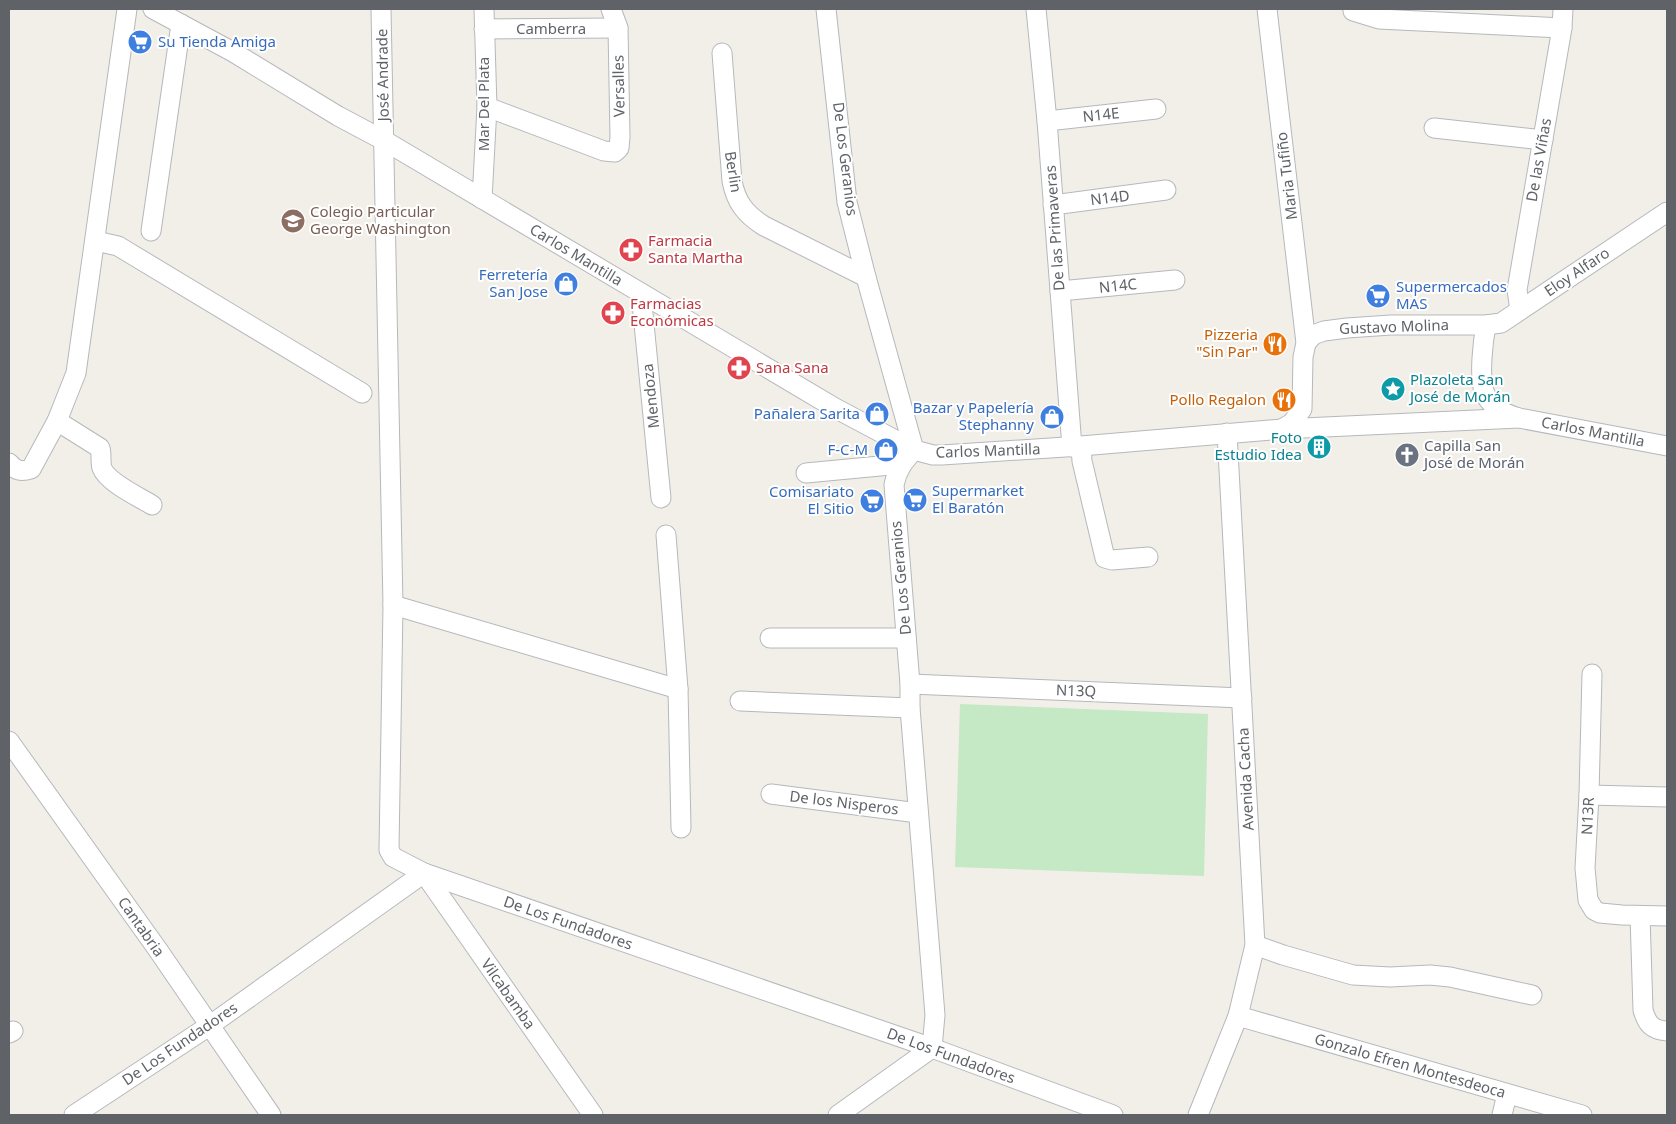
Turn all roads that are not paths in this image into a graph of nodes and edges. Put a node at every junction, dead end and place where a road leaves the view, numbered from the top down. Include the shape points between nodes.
1 (127, 9) edge
2 (381, 9) edge
3 (484, 9) edge
4 (611, 9) edge
5 (826, 9) edge
6 (1036, 9) edge
7 (1267, 9) edge
8 (1563, 9) edge
9 (157, 10) edge
10 (1352, 11) dead end
11 (181, 24) junction
12 (618, 28) junction
13 (1562, 28) junction
14 (484, 29) junction
15 (722, 52) dead end
16 (487, 107) junction
17 (1156, 109) dead end
18 (1047, 120) junction
19 (1434, 128) dead end
20 (1543, 140) junction
21 (385, 141) junction
22 (1166, 190) dead end
23 (482, 198) junction
24 (1053, 205) junction
25 (1667, 212) edge
26 (151, 231) dead end
27 (96, 241) junction
28 (866, 277) junction
29 (1175, 280) dead end
30 (1060, 291) junction
31 (641, 293) junction
32 (1520, 310) junction
33 (1486, 325) junction
34 (1306, 342) junction
35 (362, 393) dead end
36 (1519, 418) junction
37 (57, 421) junction
38 (1282, 429) junction
39 (1227, 433) junction
40 (1667, 446) edge
41 (1076, 447) junction
42 (914, 450) junction
43 (9, 463) edge
44 (901, 464) junction
45 (806, 473) dead end
46 (661, 498) dead end
47 (152, 504) dead end
48 (666, 535) dead end
49 (1148, 556) dead end
50 (393, 605) junction
51 (770, 638) dead end
52 (906, 638) junction
53 (1592, 674) dead end
54 (910, 684) junction
55 (678, 689) junction
56 (1242, 698) junction
57 (740, 701) dead end
58 (910, 708) junction
59 (9, 740) edge
60 (771, 794) dead end
61 (1590, 795) junction
62 (1667, 797) edge
63 (918, 813) junction
64 (681, 828) dead end
65 (424, 873) junction
66 (1640, 916) junction
67 (1667, 916) edge
68 (1255, 945) junction
69 (1532, 995) dead end
70 (1238, 1016) junction
71 (210, 1026) junction
72 (1667, 1031) edge
73 (932, 1048) junction
74 (1507, 1094) junction
75 (74, 1115) edge
76 (271, 1115) edge
77 (593, 1115) edge
78 (838, 1115) edge
79 (1113, 1115) edge
80 (1198, 1115) edge
81 (1502, 1115) edge
82 (1582, 1115) edge

1 - 27 street
2 - 21 street, José Andrade
3 - 14 street, Mar Del Plata
4 - 12 street, Versalles
5 - 28 street, De Los Geranios via 848,202
6 - 18 street, De las Primaveras
7 - 34 street, Maria Tufiño
8 - 13 street, De las Viñas
9 - 11 street, Carlos Mantilla
10 - 13 street via 1379,20
11 - 21 street, Carlos Mantilla
11 - 26 street
12 - 14 street, Camberra
12 - 16 street, Versalles via 619,148 615,152 604,151
13 - 20 street, De las Viñas
14 - 16 street, Mar Del Plata
15 - 28 street, Berlin via 732,181 742,208 764,226
16 - 23 street, Mar Del Plata
17 - 18 street, N14E
18 - 24 street, De las Primaveras
19 - 20 street
20 - 32 street, De las Viñas via 1517,290
21 - 23 street, Carlos Mantilla
21 - 50 street, José Andrade
22 - 24 street, N14D
23 - 31 street, Carlos Mantilla
24 - 30 street, De las Primaveras
25 - 32 street, Eloy Alfaro
27 - 35 street via 118,246
27 - 37 street via 76,373
28 - 42 street, De Los Geranios
29 - 30 street, N14C
30 - 41 street, De las Primaveras
31 - 42 street, Carlos Mantilla via 835,408
31 - 46 street, Mendoza
32 - 33 street, Eloy Alfaro via 1506,321
33 - 34 street, Gustavo Molina via 1347,328 1318,333
33 - 36 street via 1482,366 1484,391 1500,410
34 - 38 street, Maria Tufiño via 1302,409 1292,423
36 - 38 street, Carlos Mantilla
36 - 40 street, Carlos Mantilla
37 - 43 street via 31,469 22,472
37 - 47 street via 100,448 102,467 112,480
38 - 39 street, Carlos Mantilla
39 - 41 street, Carlos Mantilla
39 - 56 street, Avenida Cacha
41 - 42 street, Carlos Mantilla via 942,455
41 - 49 street, De las Primaveras via 1105,558
42 - 44 street, De Los Geranios
44 - 45 street
44 - 52 street, De Los Geranios via 894,485
48 - 55 street
50 - 55 street
50 - 65 street, José Andrade via 389,850 393,857
51 - 52 street
52 - 54 street, De Los Geranios
53 - 61 street, N13R
54 - 56 street, N13Q
54 - 58 street, De Los Geranios
55 - 64 street
56 - 68 street, Avenida Cacha
57 - 58 street
58 - 63 street, De Los Geranios
59 - 71 street, Cantabria
60 - 63 street, De los Nisperos
61 - 62 street
61 - 66 street, N13R via 1585,868 1590,904 1600,912
63 - 73 street, De Los Geranios via 935,1015
65 - 71 street, De Los Fundadores
65 - 73 street, De Los Fundadores
65 - 77 street, Vilcabamba
66 - 67 street, N13R
66 - 72 street via 1643,1010 1652,1028
68 - 69 street via 1353,975 1450,976
68 - 70 street, Avenida Cacha
70 - 74 street, Gonzalo Efren Montesdeoca
70 - 80 street, Avenida Cacha
71 - 75 street, De Los Fundadores
71 - 76 street, Cantabria
73 - 78 street
73 - 79 street, De Los Fundadores
74 - 81 street
74 - 82 street, Gonzalo Efren Montesdeoca

